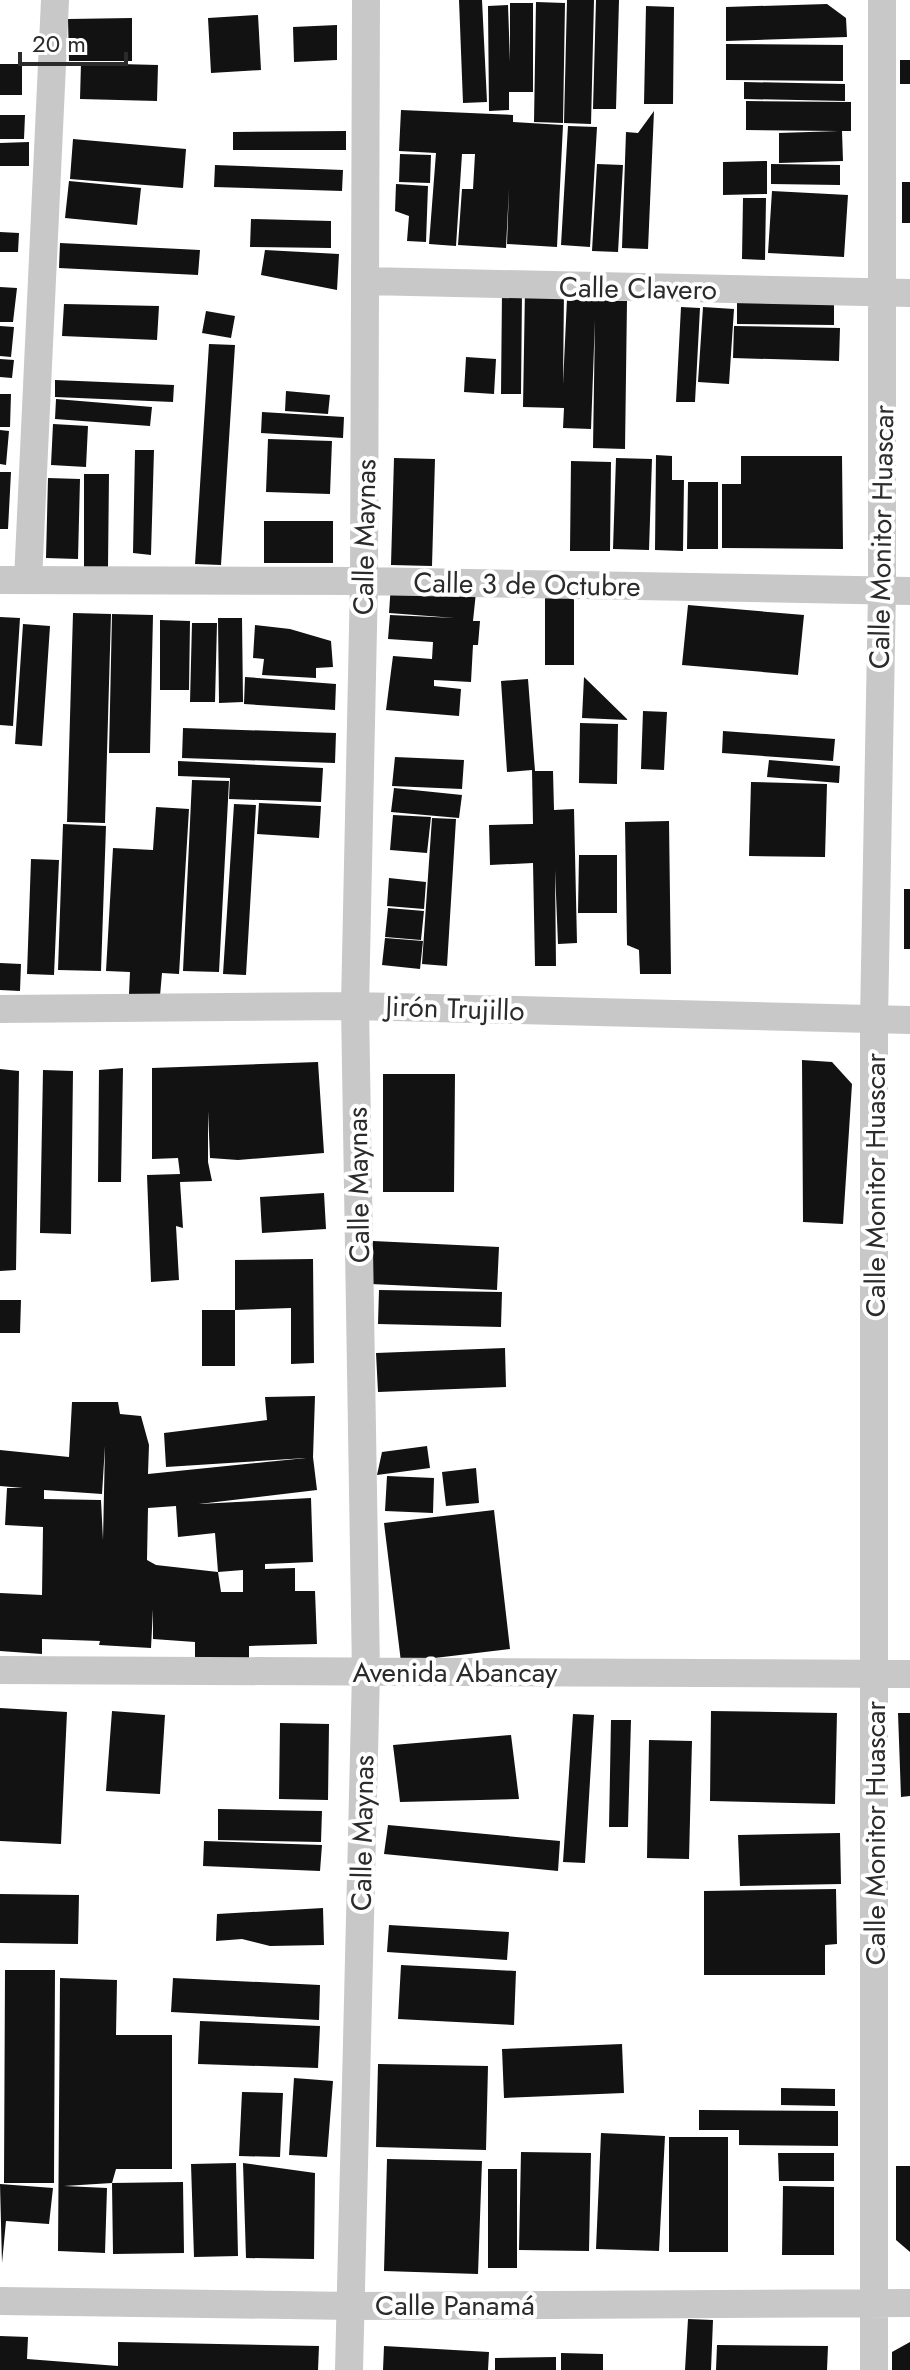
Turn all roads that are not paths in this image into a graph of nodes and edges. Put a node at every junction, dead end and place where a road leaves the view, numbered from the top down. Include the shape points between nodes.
1 (55, 0) edge
2 (366, 0) edge
3 (882, 0) edge
4 (367, 281) junction
5 (897, 293) edge
6 (14, 580) edge
7 (364, 581) junction
8 (882, 591) junction
9 (910, 591) edge
10 (355, 1006) junction
11 (0, 1009) edge
12 (874, 1020) junction
13 (910, 1020) edge
14 (0, 1670) edge
15 (366, 1672) junction
16 (875, 1674) junction
17 (910, 1674) edge
18 (0, 2301) edge
19 (875, 2303) junction
20 (910, 2303) edge
21 (353, 2306) junction
22 (349, 2370) edge
23 (874, 2370) edge

1 - 6 street
2 - 4 street, Calle Maynas
3 - 5 street, Calle Monitor Huascar
4 - 5 street, Calle Clavero
4 - 7 street, Calle Maynas
5 - 8 street, Calle Monitor Huascar
6 - 7 street, Calle 3 de Octubre
7 - 8 street, Calle 3 de Octubre
7 - 10 street, Calle Maynas
8 - 9 street, Calle 3 de Octubre
8 - 12 street, Calle Monitor Huascar
10 - 11 street, Jirón Trujillo
10 - 12 street, Jirón Trujillo
10 - 15 street, Calle Maynas
12 - 13 street, Jirón Trujillo
12 - 16 street, Calle Monitor Huascar
14 - 15 street, Avenida Abancay
15 - 16 street, Avenida Abancay
15 - 21 street, Calle Maynas
16 - 17 street, Avenida Abancay
16 - 19 street, Calle Monitor Huascar
18 - 21 street, Calle Panamá
19 - 20 street, Calle Panamá
19 - 21 street, Calle Panamá
19 - 23 street, Calle Monitor Huascar
21 - 22 street, Calle Maynas

